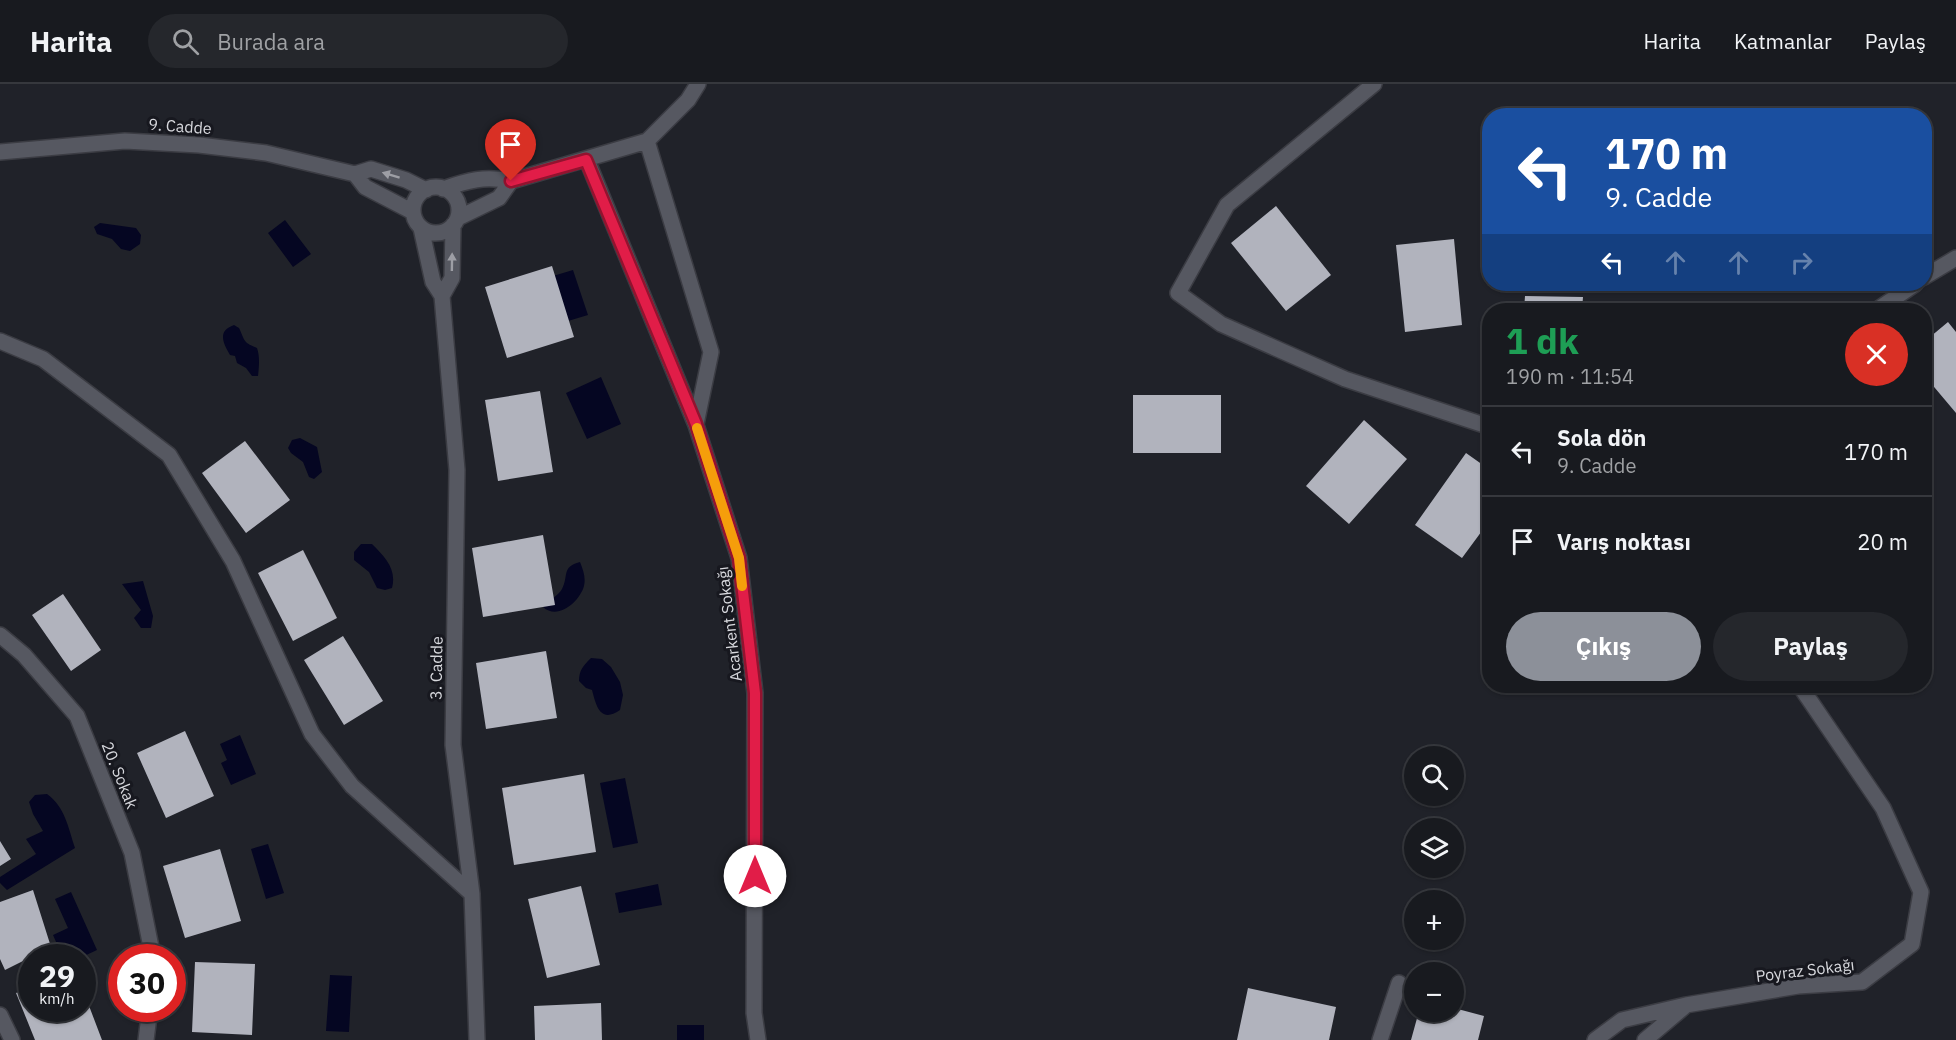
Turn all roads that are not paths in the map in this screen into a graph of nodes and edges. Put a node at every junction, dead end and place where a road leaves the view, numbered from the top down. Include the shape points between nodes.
1 (698, 84) edge
2 (1374, 84) edge
3 (646, 141) junction
4 (0, 152) edge
5 (586, 160) junction
6 (355, 174) junction
7 (511, 181) junction
8 (443, 189) junction
9 (426, 190) junction
10 (413, 212) junction
11 (455, 221) junction
12 (421, 228) junction
13 (1956, 258) edge
14 (1932, 272) edge
15 (1905, 291) edge
16 (442, 296) junction
17 (1887, 303) edge
18 (0, 341) edge
19 (696, 424) junction
20 (1482, 424) edge
21 (0, 636) edge
22 (1805, 693) edge
23 (472, 894) junction
24 (150, 944) edge
25 (1399, 983) dead end
26 (1686, 1005) junction
27 (0, 1015) edge
28 (148, 1022) edge
29 (12, 1040) edge
30 (146, 1040) edge
31 (477, 1040) edge
32 (758, 1040) edge
33 (1380, 1040) edge
34 (1595, 1040) edge
35 (1645, 1040) edge

1 - 3 street via 688,100
2 - 20 street via 1227,205 1178,293 1221,324 1345,379
3 - 5 street
3 - 19 street via 711,352
4 - 6 street, 9. Cadde via 125,141 199,145 266,153
5 - 7 street
5 - 19 street, Acarkent Sokağı
9 -> 6 street via 371,169
6 - 10 street via 365,187
7 - 8 street via 492,177
7 - 11 street via 499,198
8 - 9 street
8 - 11 street via 459,208
9 - 10 street via 414,203
10 - 12 street
11 - 12 street via 446,231 437,233
16 -> 11 street via 452,278
12 - 16 street via 434,282
13 - 14 street
15 - 17 street
16 - 23 street, 3. Cadde via 457,470 453,745
18 - 23 street via 43,359 169,455 233,561 312,734 351,786
19 - 32 street, Acarkent Sokağı via 739,558 755,693 754,1013
21 - 24 street, 20. Sokak via 24,655 77,716 132,853
22 - 26 street, Poyraz Sokağı via 1883,808 1921,892 1912,944 1862,982 1798,986
23 - 31 street, 3. Cadde
25 - 33 street
26 - 34 street, Poyraz Sokağı via 1622,1020
26 - 35 street
27 - 29 street
28 - 30 street

